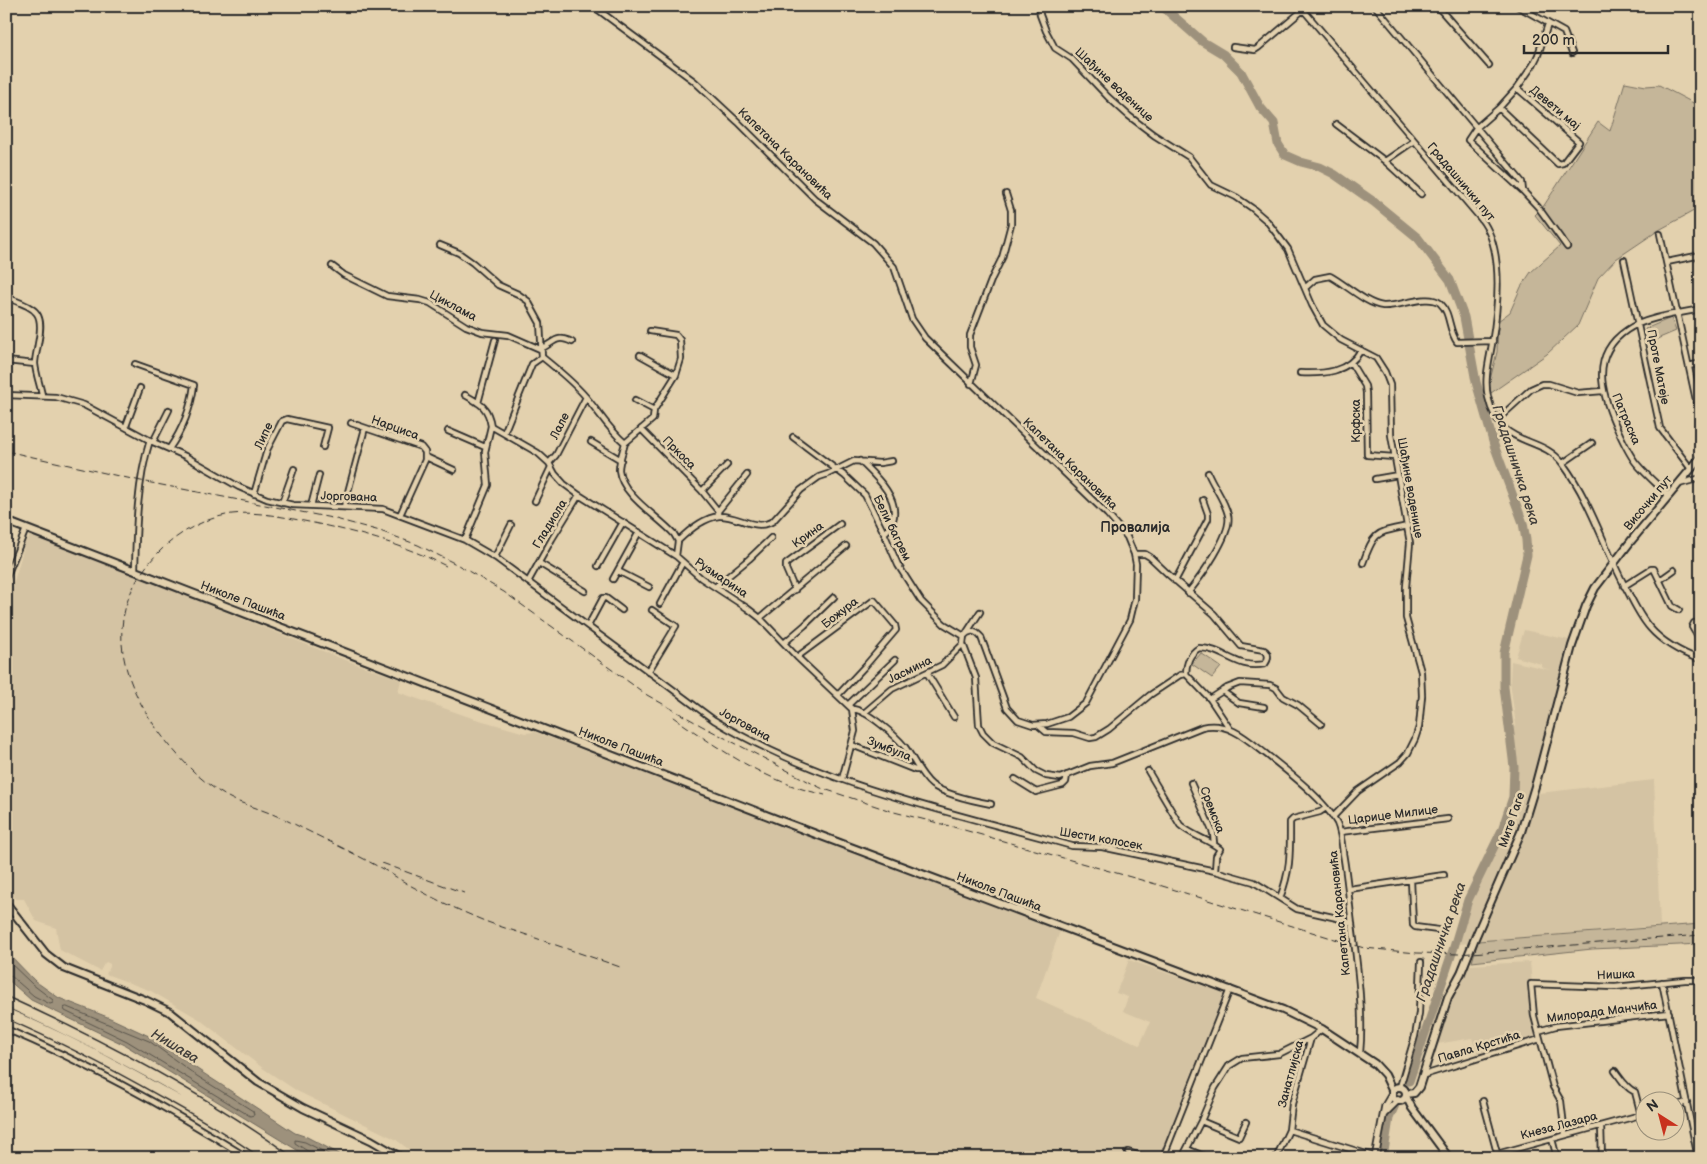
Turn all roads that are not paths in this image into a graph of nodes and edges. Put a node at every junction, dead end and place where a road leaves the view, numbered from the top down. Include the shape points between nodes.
1 (593, 6) edge
2 (1039, 6) edge
3 (1375, 6) edge
4 (1437, 6) edge
5 (1516, 6) edge
6 (1302, 8) edge
7 (1548, 24) junction
8 (1233, 47) dead end
9 (1572, 53) dead end
10 (1489, 65) dead end
11 (1517, 88) junction
12 (1499, 108) junction
13 (1336, 124) dead end
14 (1476, 128) junction
15 (1414, 141) junction
16 (1385, 160) junction
17 (1523, 191) junction
18 (1006, 194) dead end
19 (1421, 194) dead end
20 (1660, 234) dead end
21 (440, 245) dead end
22 (1567, 247) dead end
23 (1701, 255) edge
24 (1624, 260) dead end
25 (1667, 262) junction
26 (332, 266) dead end
27 (1305, 288) junction
28 (6, 297) edge
29 (1701, 309) edge
30 (1678, 314) junction
31 (1639, 324) junction
32 (650, 330) dead end
33 (495, 340) dead end
34 (1492, 341) junction
35 (572, 342) dead end
36 (540, 349) junction
37 (1361, 350) junction
38 (640, 355) dead end
39 (542, 357) junction
40 (6, 361) edge
41 (1351, 363) junction
42 (1701, 363) edge
43 (35, 364) junction
44 (135, 364) dead end
45 (1689, 366) junction
46 (1300, 373) dead end
47 (676, 375) junction
48 (971, 384) junction
49 (140, 388) dead end
50 (1603, 391) junction
51 (6, 395) edge
52 (42, 395) junction
53 (465, 395) dead end
54 (586, 397) junction
55 (635, 400) dead end
56 (478, 403) junction
57 (169, 410) dead end
58 (654, 410) junction
59 (1701, 411) edge
60 (1497, 420) junction
61 (351, 423) dead end
62 (126, 426) junction
63 (491, 426) junction
64 (365, 428) junction
65 (641, 429) junction
66 (448, 431) dead end
67 (504, 433) junction
68 (793, 437) dead end
69 (152, 441) junction
70 (591, 442) dead end
71 (625, 443) junction
72 (1592, 444) dead end
73 (323, 447) dead end
74 (485, 447) junction
75 (169, 449) junction
76 (426, 457) junction
77 (1394, 457) junction
78 (1701, 457) edge
79 (621, 460) junction
80 (860, 461) junction
81 (892, 461) dead end
82 (1562, 463) junction
83 (550, 465) junction
84 (727, 465) dead end
85 (1692, 468) junction
86 (294, 469) dead end
87 (836, 469) junction
88 (454, 470) dead end
89 (1208, 474) dead end
90 (319, 475) dead end
91 (747, 475) dead end
92 (1398, 475) junction
93 (1374, 478) dead end
94 (1701, 478) edge
95 (1679, 484) junction
96 (702, 491) junction
97 (254, 494) junction
98 (579, 495) junction
99 (1669, 496) junction
100 (1203, 500) dead end
101 (535, 502) dead end
102 (282, 503) junction
103 (311, 506) junction
104 (344, 507) junction
105 (718, 514) junction
106 (400, 515) junction
107 (6, 522) edge
108 (623, 522) junction
109 (840, 524) dead end
110 (512, 526) dead end
111 (1408, 526) junction
112 (26, 529) junction
113 (639, 532) junction
114 (884, 533) junction
115 (771, 538) dead end
116 (465, 540) junction
117 (678, 541) junction
118 (846, 546) dead end
119 (1134, 554) junction
120 (676, 556) junction
121 (495, 557) junction
122 (682, 562) junction
123 (1364, 562) dead end
124 (539, 563) junction
125 (1613, 564) junction
126 (598, 566) dead end
127 (618, 570) junction
128 (1674, 570) dead end
129 (135, 571) junction
130 (6, 578) edge
131 (614, 579) dead end
132 (1660, 580) junction
133 (1175, 581) junction
134 (528, 582) junction
135 (1624, 586) junction
136 (649, 587) dead end
137 (715, 587) junction
138 (795, 590) junction
139 (585, 592) dead end
140 (1188, 593) junction
141 (834, 597) dead end
142 (660, 604) dead end
143 (622, 610) dead end
144 (652, 610) dead end
145 (1679, 610) dead end
146 (980, 612) dead end
147 (760, 618) junction
148 (1701, 622) edge
149 (588, 626) junction
150 (965, 635) junction
151 (1701, 642) edge
152 (784, 643) junction
153 (963, 644) junction
154 (797, 657) junction
155 (894, 660) dead end
156 (1701, 660) edge
157 (648, 672) junction
158 (928, 673) junction
159 (1186, 674) junction
160 (1222, 691) junction
161 (838, 694) junction
162 (1210, 699) junction
163 (848, 705) junction
164 (1264, 707) dead end
165 (852, 709) junction
166 (864, 713) junction
167 (954, 717) dead end
168 (1321, 724) dead end
169 (1039, 726) junction
170 (1230, 729) junction
171 (852, 745) junction
172 (919, 770) junction
173 (1148, 771) dead end
174 (1067, 775) junction
175 (842, 779) junction
176 (1015, 779) dead end
177 (1191, 783) dead end
178 (992, 804) dead end
179 (1326, 808) junction
180 (1333, 817) junction
181 (1448, 819) dead end
182 (1340, 832) junction
183 (1214, 843) junction
184 (1215, 871) junction
185 (1444, 875) dead end
186 (1411, 880) junction
187 (1349, 889) junction
188 (1280, 898) junction
189 (6, 903) edge
190 (1352, 924) junction
191 (1438, 930) dead end
192 (1421, 962) dead end
193 (1701, 980) edge
194 (1662, 982) junction
195 (1230, 989) junction
196 (6, 1002) edge
197 (6, 1013) edge
198 (1669, 1013) junction
199 (6, 1029) edge
200 (1322, 1029) junction
201 (1538, 1031) junction
202 (1311, 1038) junction
203 (1540, 1039) junction
204 (1360, 1053) junction
205 (1615, 1071) dead end
206 (1422, 1078) junction
207 (1635, 1092) edge
208 (1401, 1093) junction
209 (1483, 1101) dead end
210 (1687, 1102) junction
211 (1684, 1103) edge
212 (1411, 1106) junction
213 (1634, 1117) edge
214 (1201, 1121) junction
215 (1246, 1122) dead end
216 (1601, 1126) junction
217 (1289, 1130) junction
218 (1565, 1135) junction
219 (1552, 1139) junction
220 (1187, 1150) junction
221 (1128, 1152) dead end
222 (1498, 1153) junction
223 (248, 1158) edge
224 (270, 1158) edge
225 (285, 1158) edge
226 (402, 1158) edge
227 (1147, 1158) edge
228 (1163, 1158) edge
229 (1182, 1158) edge
230 (1208, 1158) edge
231 (1276, 1158) edge
232 (1376, 1158) edge
233 (1449, 1158) edge
234 (1482, 1158) edge
235 (1557, 1158) edge
236 (1602, 1158) edge
237 (1698, 1158) edge

1 - 48 street, Капетана Карановића via 694,81 815,199 873,243 894,267 917,328
2 - 27 street, Шађине воденице via 1043,23 1056,48 1072,59 1129,116 1189,157 1211,185 1236,197 1267,221 1288,249
3 - 14 street
4 - 10 street
5 - 7 street
6 - 8 street via 1255,50
6 - 15 street, Градашнички пут
7 - 9 street via 1564,32
7 - 11 street via 1538,56
11 - 12 street
11 - 12 street, Девети мај via 1580,142 1563,163 1558,164
12 - 14 street
13 - 16 street
14 - 17 street via 1522,182
14 - 17 street via 1468,140
15 - 16 street
15 - 34 street, Градашнички пут via 1481,219 1490,235 1497,284
16 - 19 street
17 - 22 street
18 - 48 street via 1012,216 1002,258 970,335 976,366
20 - 25 street
21 - 36 street via 459,253 498,284 528,301 540,322
23 - 25 street
24 - 31 street, Проте Матеје
25 - 30 street
26 - 36 street, Циклама via 387,296 430,303 466,326 482,332 508,335
27 - 34 street via 1315,279 1330,276 1377,305 1429,298 1437,301 1447,313 1457,342
27 - 37 street, Шађине воденице via 1323,325
28 - 43 street via 40,315
29 - 30 street, Патраска
30 - 31 street, Патраска
30 - 45 street
31 - 50 street, Патраска via 1621,334 1607,352 1602,367
31 - 85 street, Проте Матеје via 1660,428
32 - 47 street via 676,335 680,340 681,359
33 - 56 street
34 - 60 street, Градашнички пут via 1487,384
35 - 36 street via 559,338
36 - 39 street
37 - 41 street
37 - 77 street, Шађине воденице via 1376,358 1390,385 1390,435
38 - 47 street
39 - 54 street
39 - 67 street via 532,364
40 - 43 street
41 - 46 street via 1330,372
41 - 77 street, Крфска via 1366,393 1367,455
42 - 45 street
43 - 52 street
44 - 75 street via 194,385 185,421
45 - 59 street
47 - 58 street
48 - 119 street, Капетана Карановића via 1108,514 1127,537
49 - 62 street
50 - 60 street via 1578,394 1542,384 1531,389
50 - 99 street, Патраска via 1630,454
51 - 52 street, Јоргована
52 - 62 street, Јоргована via 84,405
53 - 56 street
54 - 71 street via 601,419
54 - 83 street, Лале
55 - 58 street
56 - 63 street via 490,416
57 - 69 street
58 - 65 street via 654,417
60 - 82 street via 1522,440 1549,452
61 - 64 street, Нарциса
62 - 69 street, Јоргована
63 - 67 street, Рузмарина
63 - 74 street
64 - 76 street, Нарциса via 421,448
64 - 104 street
65 - 71 street
65 - 96 street, Пркоса
66 - 74 street
67 - 83 street, Рузмарина via 538,453
68 - 87 street, Бели багрем
69 - 75 street, Јоргована
69 - 129 street via 145,456 137,512
70 - 79 street
71 - 79 street
72 - 82 street
73 - 97 street, Липе via 328,428 287,419 282,421 267,450
74 - 116 street via 488,485
75 - 97 street, Јоргована
76 - 88 street, Нарциса
76 - 106 street, Нарциса
77 - 92 street, Шађине воденице
78 - 85 main road, Височки пут
79 - 117 street via 619,469 624,484
80 - 81 street
80 - 87 street
80 - 114 street via 888,494 894,509 892,524
82 - 125 street via 1588,507
83 - 98 street, Рузмарина via 564,484
83 - 101 street
84 - 96 street
85 - 95 main road, Височки пут
86 - 102 street
87 - 105 street via 811,482 768,524 757,525
87 - 114 street, Бели багрем via 865,496
89 - 140 street via 1225,507 1228,530
90 - 103 street, Јоргована
91 - 105 street
92 - 93 street
92 - 111 street, Шађине воденице
94 - 95 street
95 - 99 main road, Височки пут
96 - 105 street, Пркоса
97 - 102 street, Јоргована
98 - 108 street, Рузмарина
98 - 124 street, Гладиола
99 - 125 main road, Височки пут
100 - 133 street via 1208,519
102 - 103 street, Јоргована
103 - 104 street, Јоргована
104 - 106 street, Јоргована via 383,509
105 - 117 street
106 - 116 street, Јоргована
107 - 112 main road, Николе Пашића
108 - 113 street, Рузмарина
108 - 126 street
109 - 138 street, Крина via 786,564
110 - 121 street
111 - 123 street via 1375,536
111 - 180 street, Шађине воденице via 1406,618 1420,672 1419,727 1415,740 1400,762 1358,791
112 - 129 main road, Николе Пашића
112 - 130 street
113 - 120 street, Рузмарина
113 - 127 street
114 - 150 street, Бели багрем via 898,565 921,601 944,624
115 - 137 street
116 - 121 street, Јоргована
117 - 120 street
118 - 138 street
119 - 133 street via 1150,557
119 - 169 street, Капетана Карановића via 1136,577 1132,615 1093,691 1076,712
120 - 122 street
121 - 134 street, Јоргована
122 - 137 street, Рузмарина
122 - 142 street, Рузмарина
124 - 134 street, Гладиола
124 - 139 street, Гладиола
125 - 135 street
125 - 206 main road, Мите Гаге via 1596,588 1581,619 1523,827 1448,997
127 - 131 street
127 - 136 street
128 - 132 street
129 - 195 main road, Николе Пашића via 801,829
132 - 135 street via 1652,568
132 - 145 street via 1672,606
133 - 140 street
134 - 149 street, Јоргована
135 - 156 street via 1655,633 1675,648
137 - 147 street, Рузмарина
138 - 147 street
140 - 159 street via 1214,614 1241,646 1264,650 1268,657 1265,664 1245,664 1200,648 1192,655
141 - 152 street
143 - 149 street via 603,598
144 - 157 street via 676,626
146 - 150 street
147 - 152 street, Рузмарина
148 - 151 street via 1692,627
149 - 157 street, Јоргована
150 - 153 street, Капетана Карановића
150 - 169 street via 975,631 982,637 1011,715
152 - 154 street, Рузмарина
153 - 158 street, Јасмина via 946,663
153 - 174 street, Капетана Карановића via 976,678 979,725 983,733 1000,747 1022,757 1041,774 1054,778
154 - 161 street, Рузмарина
154 - 161 street, Божура via 874,600 896,627 895,632
155 - 163 street
157 - 175 street, Јоргована via 728,729 773,752
158 - 166 street, Јасмина via 892,689
158 - 167 street
159 - 162 street
159 - 169 street via 1150,695 1096,737 1046,732
160 - 162 street
160 - 164 street via 1239,703
160 - 168 street via 1240,683 1270,685
161 - 163 street, Рузмарина
162 - 170 street
163 - 165 street, Рузмарина
165 - 166 street, Рузмарина
165 - 171 street via 855,726
166 - 172 street, Рузмарина via 895,737
170 - 174 street, Капетана Карановића via 1202,727 1119,761 1090,766
170 - 179 street, Капетана Карановића via 1292,776
171 - 172 street, Зумбула
171 - 175 street
172 - 178 street, Рузмарина via 935,787 976,802
173 - 183 street via 1180,825
174 - 176 street via 1062,785 1036,792
175 - 184 street, Шести колосек via 880,794 1072,846 1102,847
177 - 183 street, Сремска via 1213,833
179 - 180 street, Капетана Карановића
179 - 188 street via 1290,822 1288,878
180 - 182 street, Капетана Карановића
181 - 182 street, Царице Милице
182 - 187 street, Капетана Карановића
183 - 184 street, Сремска via 1220,849
184 - 188 street, Шести колосек via 1254,882
185 - 186 street
186 - 187 street
186 - 191 street via 1413,925
187 - 190 street, Капетана Карановића
188 - 190 street, Шести колосек via 1297,909
189 - 226 main road via 46,954 64,968 170,1012 258,1082
190 - 204 street, Капетана Карановића via 1362,1024
192 - 208 street via 1419,1013
193 - 194 street, Нишка
194 - 198 street
194 - 201 street, Нишка via 1615,987 1532,983
195 - 200 main road, Николе Пашића
195 - 228 street
196 - 225 highway via 193,1097
197 - 224 highway via 143,1080 226,1127
198 - 201 street, Милорада Манчића via 1556,1026
198 - 210 street
199 - 223 street via 149,1098
200 - 202 street, Занатлијска
200 - 204 main road, Николе Пашића
201 - 203 street
202 - 214 street via 1279,1054 1242,1058 1229,1066 1218,1082
202 - 217 street, Занатлијска via 1292,1104
203 - 206 street, Павла Крстића
203 - 218 street via 1553,1087 1561,1100
204 - 208 main road, Николе Пашића via 1391,1078
205 - 207 street, Кнеза Лазара
206 - 208 main road
206 - 208 main road, Мите Гаге via 1418,1090
208 - 212 main road
208 - 212 main road, Николе Пашића
208 - 232 street via 1387,1102
209 - 222 street
210 - 211 street
210 - 237 street
212 - 233 main road, Николе Пашића
213 - 216 street, Кнеза Лазара
214 - 215 street via 1239,1137
214 - 220 street
216 - 218 street, Кнеза Лазара
216 - 236 street
217 - 231 street, Занатлијска
217 - 232 street
218 - 219 street, Кнеза Лазара
219 - 222 street, Кнеза Лазара
219 - 235 street
220 - 229 street
220 - 230 street
221 - 227 street
222 - 234 street, Кнеза Лазара

